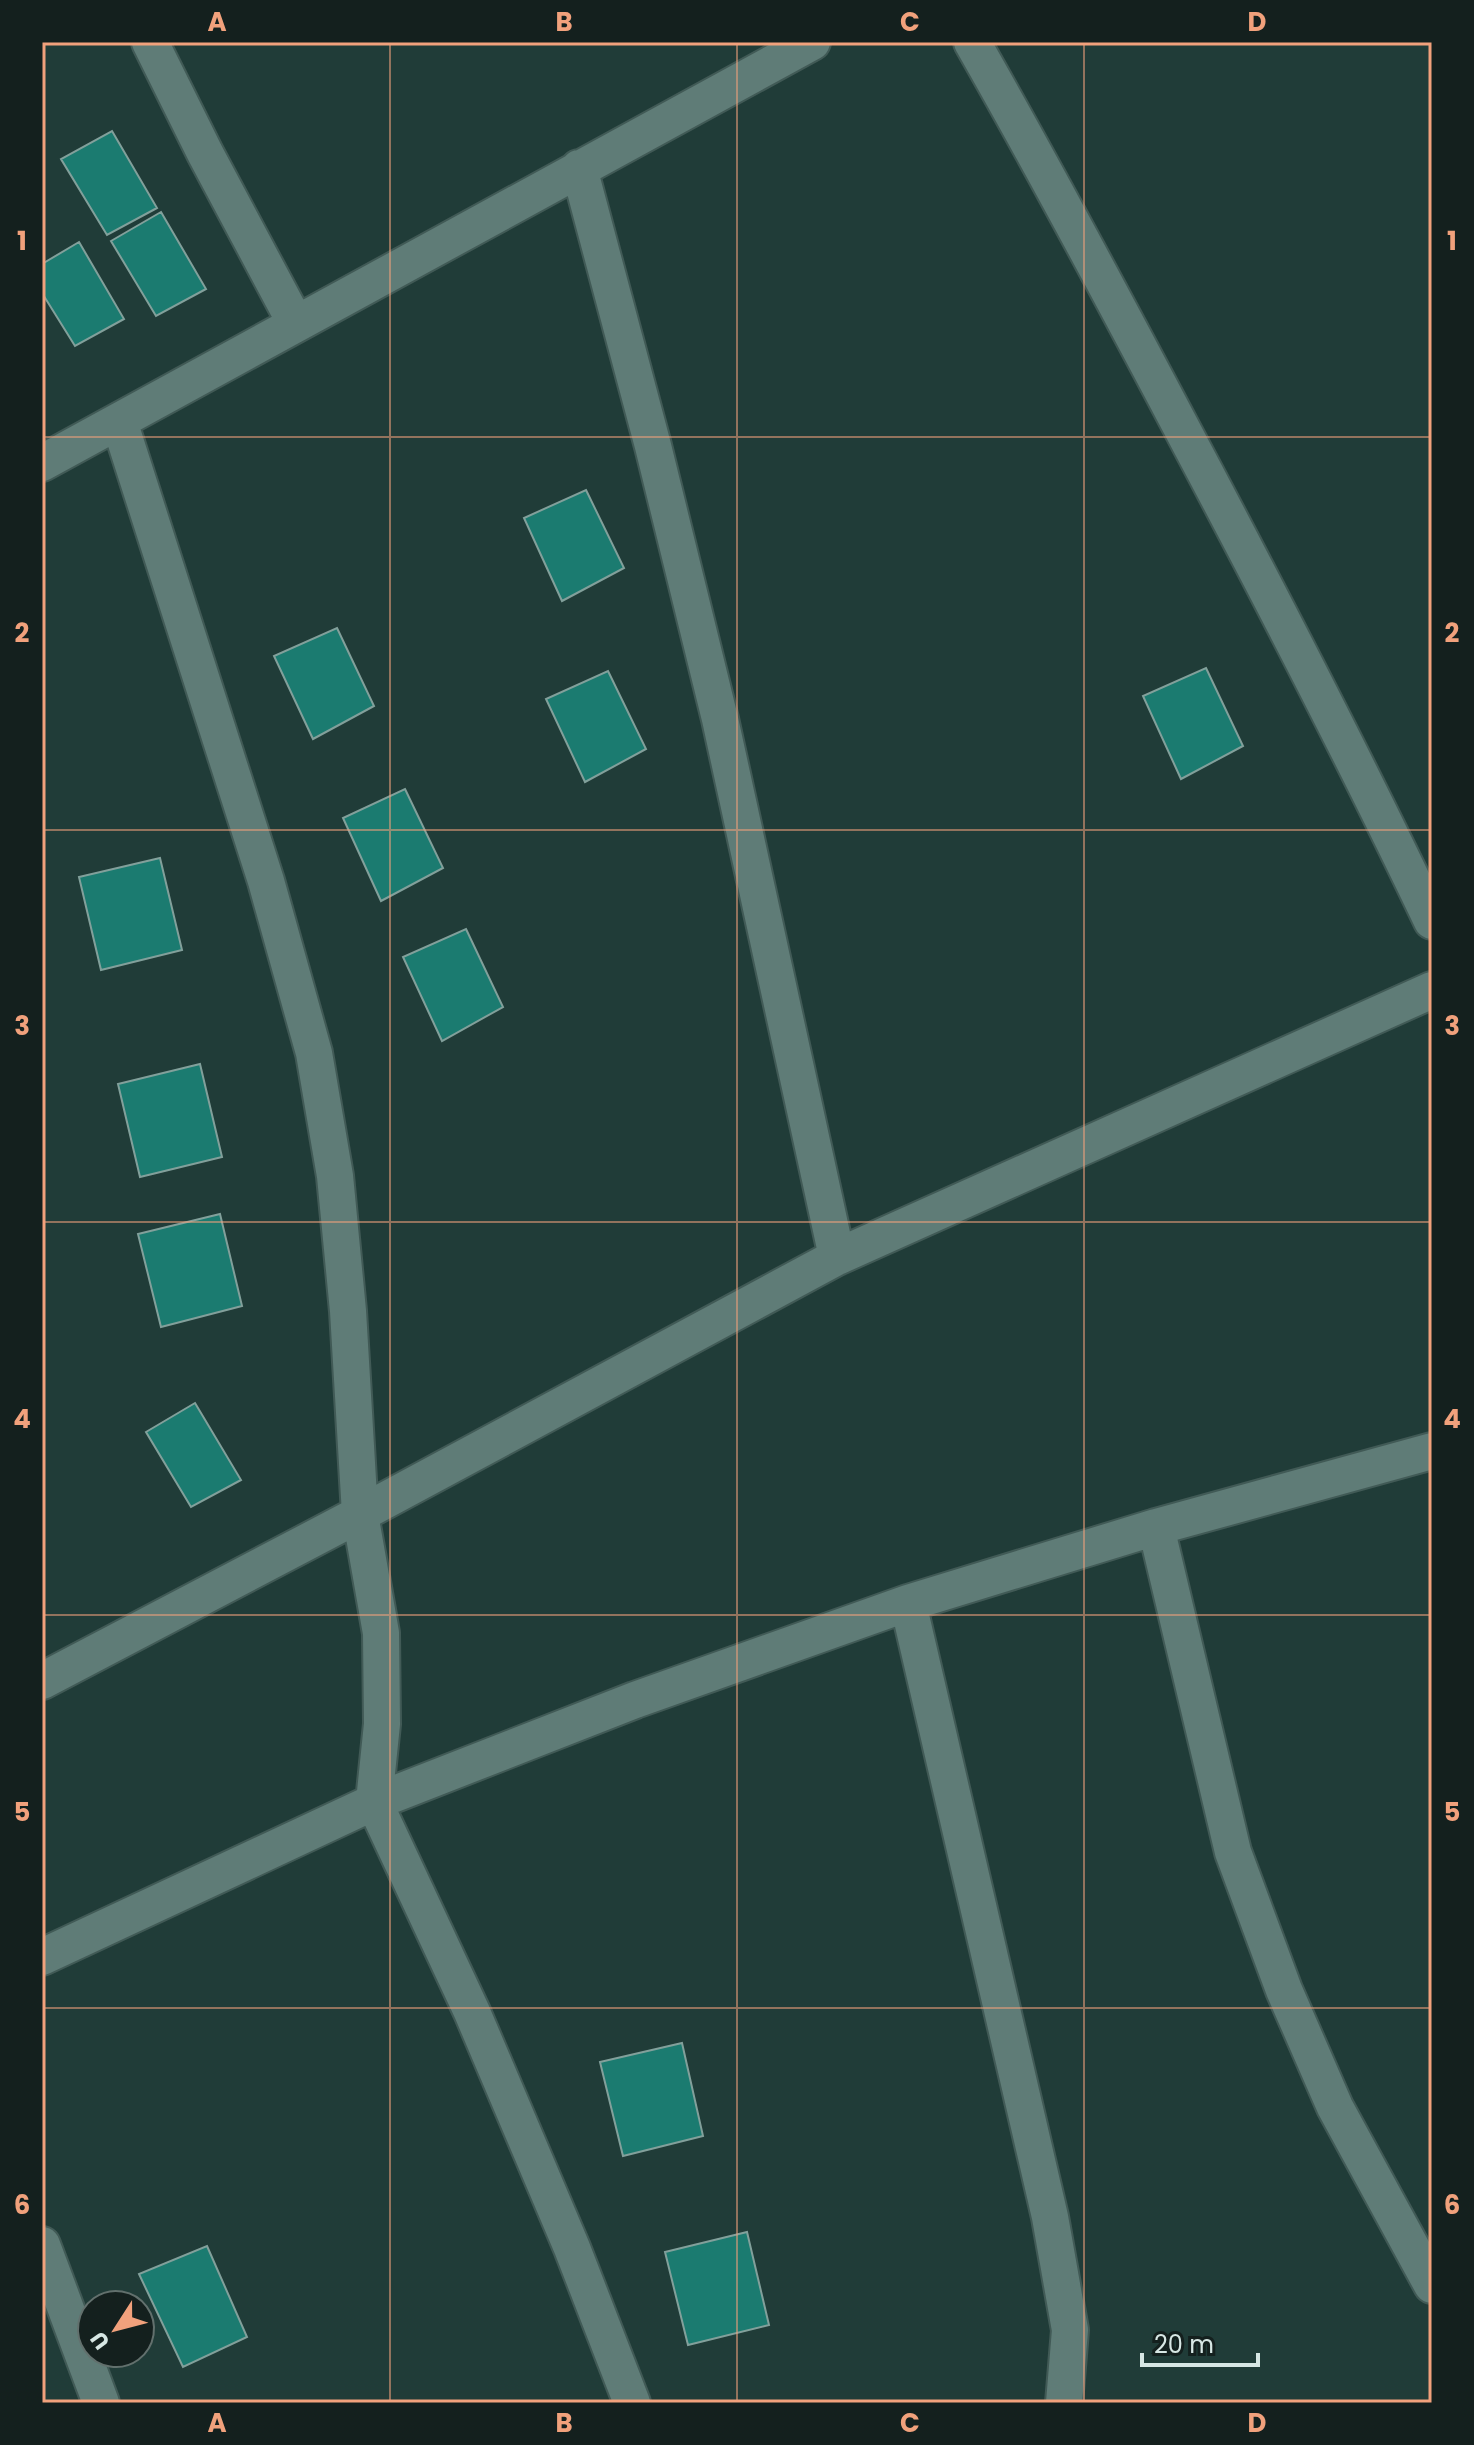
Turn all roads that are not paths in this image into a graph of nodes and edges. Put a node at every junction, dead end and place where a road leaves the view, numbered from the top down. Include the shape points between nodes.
1 (150, 42) edge
2 (812, 42) edge
3 (972, 42) edge
4 (579, 168) junction
5 (296, 324) junction
6 (119, 421) junction
7 (42, 463) edge
8 (1432, 921) edge
9 (1432, 990) edge
10 (837, 1257) junction
11 (1432, 1451) edge
12 (360, 1514) junction
13 (1156, 1527) junction
14 (908, 1603) junction
15 (42, 1681) edge
16 (374, 1802) junction
17 (42, 1957) edge
18 (42, 2245) edge
19 (1432, 2285) edge
20 (101, 2403) edge
21 (632, 2403) edge
22 (1064, 2403) edge

1 - 5 street
2 - 4 street
3 - 8 street via 1255,565
4 - 5 street
4 - 10 street via 720,719
5 - 6 street
6 - 7 street
6 - 12 street via 266,881 314,1053 335,1176
9 - 10 street
10 - 12 street
11 - 13 street
12 - 15 street
12 - 16 street via 381,1633 382,1724
13 - 14 street
13 - 19 street via 1233,1852 1335,2107
14 - 16 street via 635,1700
14 - 22 street via 1050,2217 1070,2330
16 - 17 street
16 - 21 street via 472,2012
18 - 20 street

